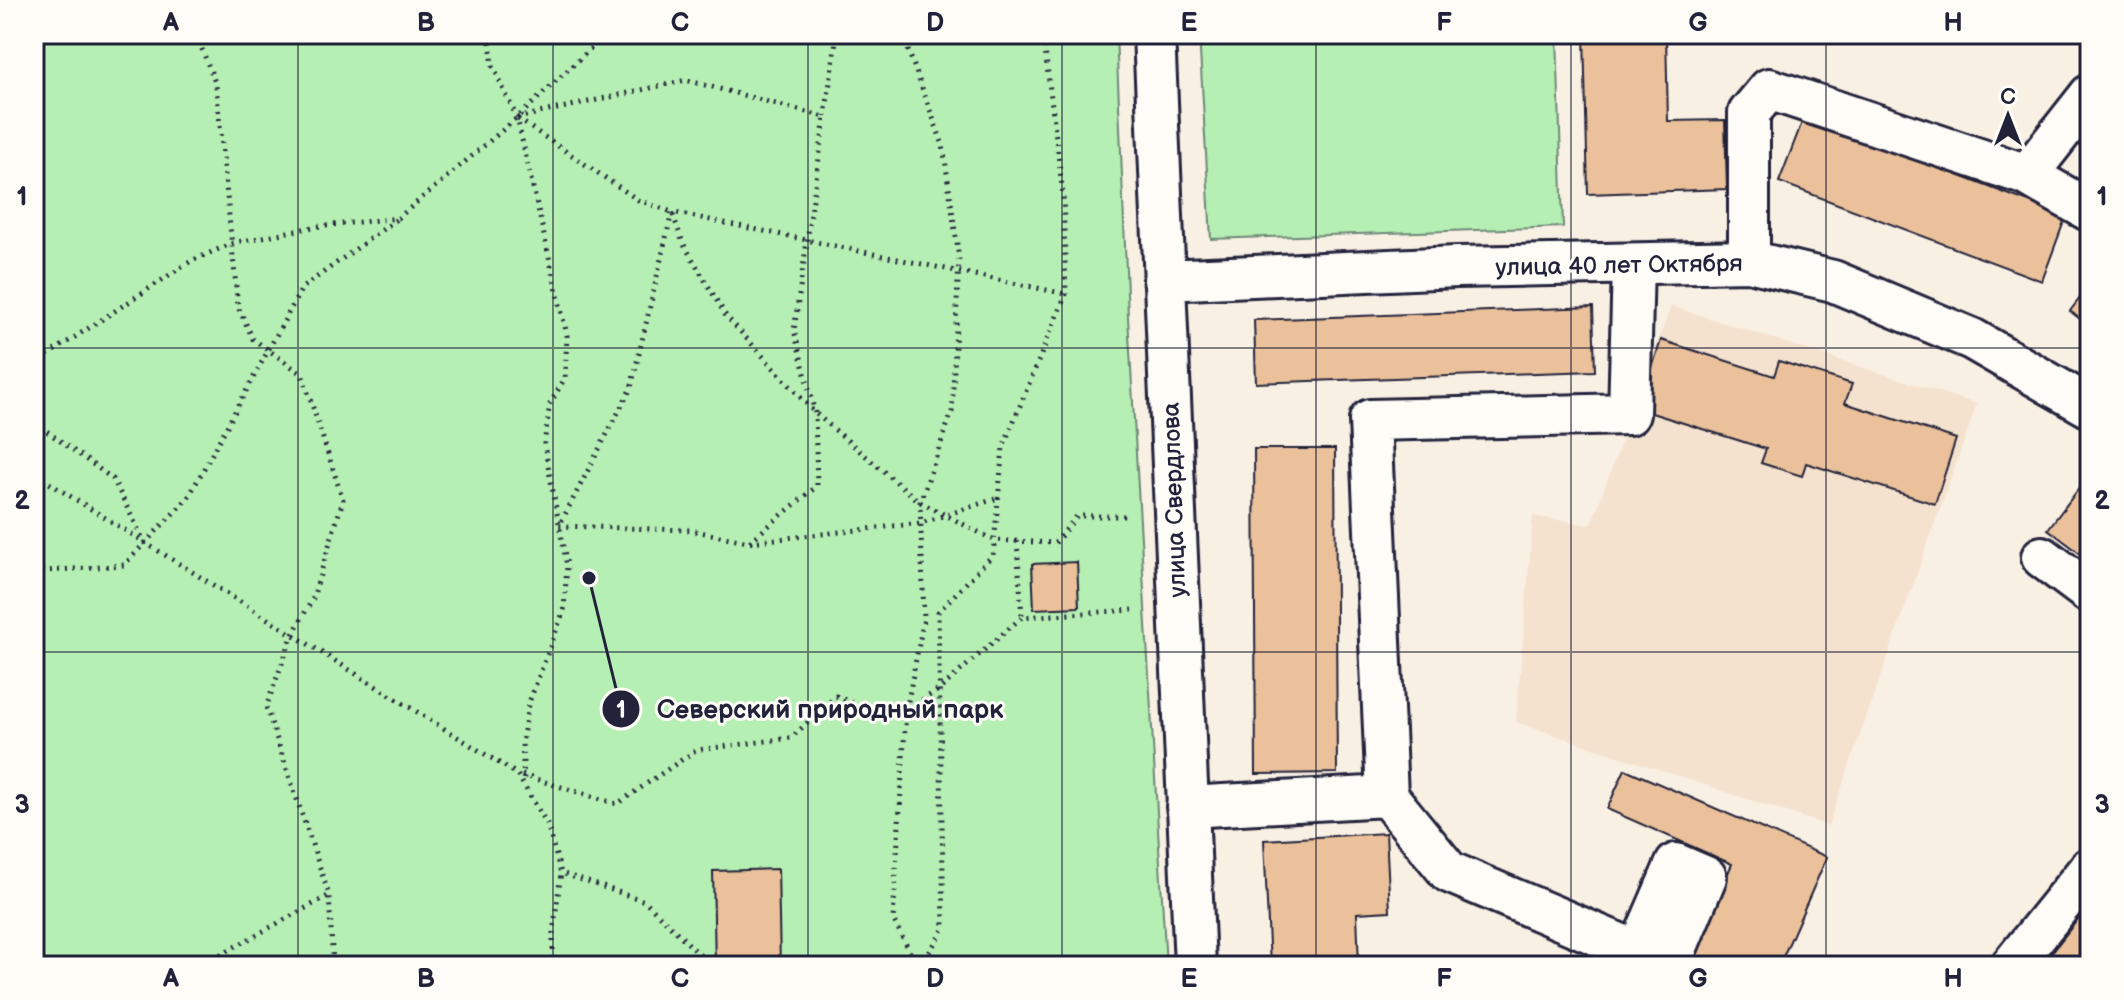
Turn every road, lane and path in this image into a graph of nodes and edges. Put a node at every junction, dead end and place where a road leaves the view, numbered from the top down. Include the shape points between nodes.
1 (196, 34) edge
2 (489, 34) edge
3 (606, 34) edge
4 (837, 34) edge
5 (907, 34) edge
6 (1043, 34) edge
7 (1154, 34) edge
8 (2090, 95) edge
9 (825, 117) junction
10 (517, 118) junction
11 (2027, 175) junction
12 (2090, 211) edge
13 (672, 212) junction
14 (398, 218) junction
15 (233, 243) junction
16 (807, 243) junction
17 (1749, 261) junction
18 (1633, 264) junction
19 (958, 273) junction
20 (1164, 280) junction
21 (1066, 294) junction
22 (268, 349) junction
23 (34, 364) edge
24 (2090, 407) edge
25 (815, 413) junction
26 (34, 422) edge
27 (34, 481) edge
28 (998, 498) junction
29 (920, 502) junction
30 (945, 515) junction
31 (1129, 516) dead end
32 (921, 523) junction
33 (559, 526) junction
34 (994, 540) junction
35 (1017, 541) junction
36 (749, 542) junction
37 (145, 543) junction
38 (2042, 557) dead end
39 (34, 572) edge
40 (2090, 593) edge
41 (1133, 610) dead end
42 (1022, 617) junction
43 (293, 634) junction
44 (940, 689) junction
45 (906, 711) junction
46 (521, 775) junction
47 (1387, 796) junction
48 (1187, 807) junction
49 (2090, 868) edge
50 (561, 873) junction
51 (329, 895) junction
52 (1646, 961) edge
53 (199, 966) edge
54 (333, 966) edge
55 (553, 966) edge
56 (711, 966) edge
57 (919, 966) edge
58 (1195, 966) edge
59 (2011, 966) edge

1 - 15 path via 216,85
2 - 10 path via 493,66
3 - 10 path
4 - 9 path
5 - 19 path via 943,145
6 - 21 path via 1063,194
7 - 20 street, улица Свердлова
8 - 11 street
9 - 10 path via 686,80
9 - 16 path
10 - 13 path via 638,200
10 - 14 path
10 - 33 path via 567,335 565,378 550,404 544,444
11 - 12 street
11 - 17 street via 1769,89 1749,113
13 - 16 path
13 - 25 path via 683,243 726,316
13 - 33 path via 631,388
14 - 15 path
14 - 22 path via 302,288
15 - 22 path via 238,307 253,339
15 - 23 path via 191,261
16 - 19 path
16 - 25 path via 794,330
17 - 18 street, улица 40 лет Октября
17 - 24 street, улица 40 лет Октября via 1833,281 1972,339
18 - 20 street, улица 40 лет Октября
18 - 47 street via 1629,414 1370,420
19 - 21 path
19 - 29 path via 952,412
20 - 48 street, улица Свердлова
21 - 28 path via 1003,447
22 - 37 path via 188,498
22 - 43 path via 302,374 343,500 313,598
25 - 29 path
25 - 36 path via 817,486
26 - 37 path via 113,479
27 - 37 path via 46,481
28 - 30 path
28 - 34 path
29 - 30 path
29 - 32 path
30 - 32 path
30 - 34 path
31 - 35 path via 1077,516 1055,543
32 - 36 path
32 - 45 path via 924,618
33 - 36 path via 690,530
33 - 46 path via 567,566 564,610 528,705
34 - 35 path
34 - 44 path via 993,555 938,612
35 - 42 path
37 - 39 path via 124,565
37 - 43 path
38 - 40 street
41 - 42 path
42 - 44 path
43 - 46 path
43 - 51 path via 266,707
44 - 45 path
44 - 57 path via 944,928
45 - 46 path via 891,719 836,696 791,738 696,750 617,804
45 - 57 path via 893,919
46 - 50 path via 547,824
47 - 48 street
47 - 52 street via 1449,872
48 - 58 street, улица Свердлова
49 - 59 street
50 - 55 path
50 - 56 path via 645,901
51 - 53 path
51 - 54 path

